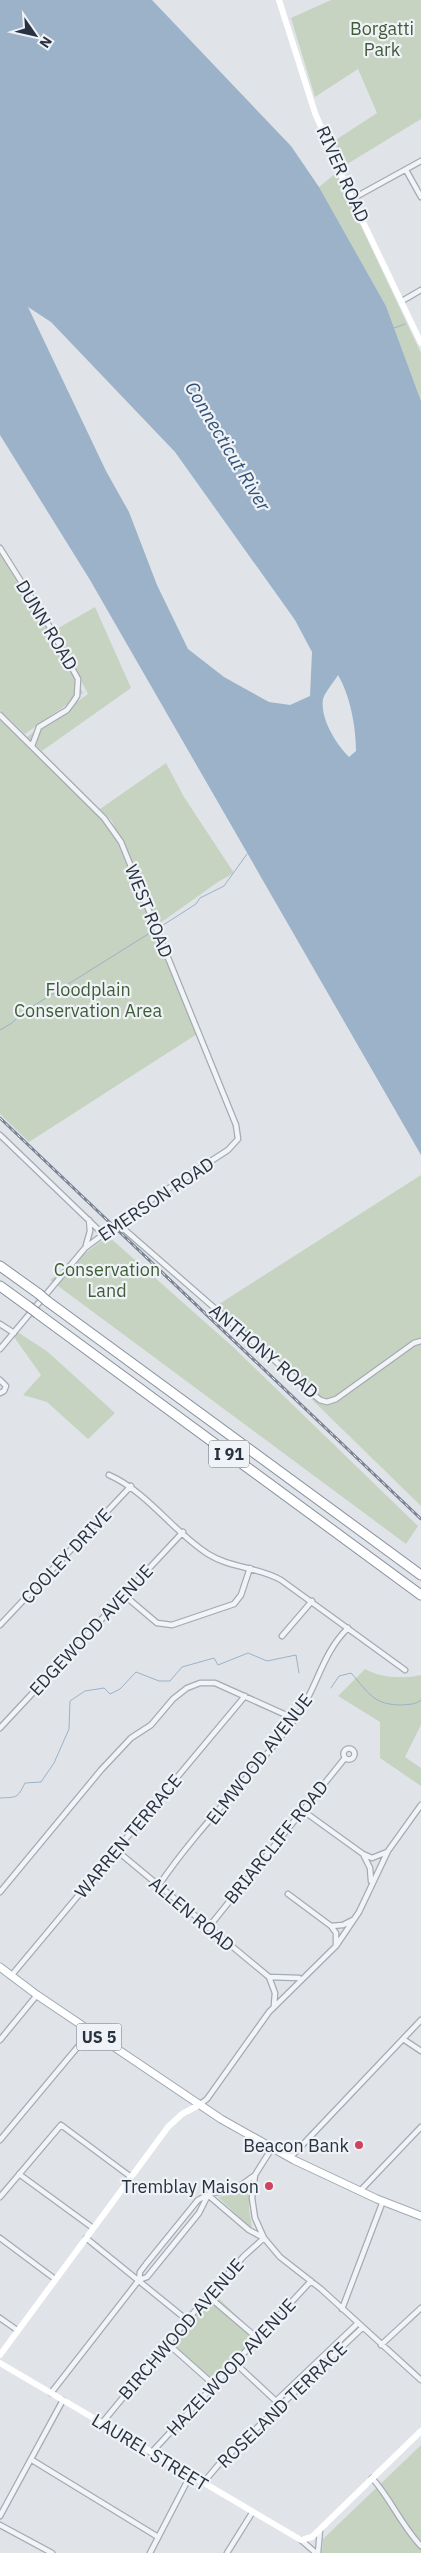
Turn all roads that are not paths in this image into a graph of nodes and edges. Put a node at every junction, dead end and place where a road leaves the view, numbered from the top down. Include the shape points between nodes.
1 (279, 0) edge
2 (421, 161) edge
3 (406, 170) junction
4 (421, 197) edge
5 (352, 199) junction
6 (421, 290) edge
7 (402, 301) junction
8 (421, 342) edge
9 (0, 548) edge
10 (0, 715) edge
11 (32, 746) junction
12 (0, 1135) edge
13 (236, 1143) joint
14 (89, 1220) junction
15 (117, 1223) junction
16 (103, 1234) junction
17 (85, 1248) junction
18 (0, 1266) edge
19 (0, 1286) edge
20 (0, 1324) edge
21 (14, 1333) junction
22 (421, 1341) edge
23 (0, 1349) edge
24 (0, 1380) edge
25 (0, 1393) edge
26 (109, 1475) dead end
27 (132, 1486) junction
28 (183, 1532) junction
29 (250, 1568) junction
30 (421, 1575) edge
31 (124, 1594) junction
32 (421, 1595) edge
33 (312, 1601) junction
34 (0, 1625) edge
35 (348, 1628) junction
36 (282, 1636) dead end
37 (405, 1670) dead end
38 (245, 1696) junction
39 (295, 1719) junction
40 (0, 1728) edge
41 (345, 1758) dead end
42 (421, 1805) edge
43 (302, 1810) junction
44 (116, 1850) junction
45 (388, 1851) junction
46 (363, 1854) junction
47 (159, 1885) junction
48 (371, 1886) junction
49 (0, 1892) edge
50 (288, 1894) dead end
51 (354, 1919) junction
52 (331, 1926) junction
53 (208, 1928) junction
54 (336, 1946) junction
55 (0, 1967) edge
56 (11, 1976) junction
57 (269, 1977) junction
58 (302, 1978) junction
59 (37, 1995) junction
60 (274, 2005) junction
61 (421, 2020) edge
62 (91, 2031) junction
63 (403, 2039) junction
64 (0, 2040) edge
65 (421, 2051) edge
66 (199, 2105) junction
67 (421, 2128) edge
68 (0, 2140) edge
69 (272, 2148) junction
70 (290, 2158) junction
71 (19, 2174) junction
72 (255, 2175) junction
73 (131, 2177) junction
74 (360, 2191) junction
75 (208, 2195) junction
76 (0, 2197) edge
77 (383, 2201) junction
78 (421, 2216) edge
79 (93, 2228) junction
80 (0, 2238) edge
81 (86, 2238) junction
82 (264, 2238) junction
83 (55, 2279) junction
84 (139, 2280) junction
85 (311, 2281) junction
86 (208, 2296) junction
87 (421, 2308) edge
88 (342, 2310) junction
89 (0, 2318) edge
90 (187, 2320) junction
91 (357, 2324) junction
92 (362, 2328) junction
93 (17, 2330) junction
94 (256, 2337) junction
95 (167, 2343) junction
96 (381, 2345) junction
97 (0, 2356) edge
98 (234, 2362) junction
99 (0, 2364) edge
100 (421, 2380) edge
101 (213, 2384) junction
102 (51, 2393) junction
103 (62, 2400) junction
104 (276, 2401) junction
105 (280, 2405) junction
106 (102, 2423) junction
107 (421, 2432) edge
108 (151, 2452) junction
109 (32, 2460) junction
110 (190, 2476) junction
111 (372, 2478) junction
112 (202, 2483) junction
113 (252, 2512) junction
114 (0, 2516) edge
115 (0, 2525) edge
116 (320, 2529) junction
117 (158, 2538) junction
118 (301, 2540) junction
119 (421, 2546) edge
120 (52, 2553) edge
121 (150, 2553) edge
122 (227, 2553) edge
123 (317, 2553) edge

1 - 5 street, RIVER ROAD via 312,104
2 - 3 street
3 - 4 street
3 - 5 street
5 - 7 street, RIVER ROAD
6 - 7 street
7 - 8 street, RIVER ROAD
9 - 11 street, DUNN ROAD via 78,679 77,696 73,702 67,710 39,727
10 - 11 street, WEST ROAD
11 - 13 street, WEST ROAD via 104,818 121,842 228,1103 238,1132
12 - 14 street
13 - 15 street, EMERSON ROAD
14 - 16 street
14 - 17 street via 90,1233
15 - 16 street, EMERSON ROAD
15 - 22 street, ANTHONY ROAD via 320,1400 336,1399
16 - 17 street, EMERSON ROAD
17 - 21 street, EMERSON ROAD
18 - 30 highway, I 91, bridge
19 - 32 highway, I 91, bridge
20 - 21 street
21 - 23 street, EMERSON ROAD
24 - 25 street via 6,1386
26 - 27 street
27 - 28 street
27 - 34 street, COOLEY DRIVE
28 - 29 street via 212,1556
28 - 31 street, EDGEWOOD AVENUE
29 - 31 street via 241,1595 234,1604 172,1625 157,1623
29 - 33 street via 273,1575
31 - 40 street, EDGEWOOD AVENUE
33 - 35 street
33 - 36 street
35 - 37 street
35 - 39 street, ELMWOOD AVENUE via 326,1655 316,1686
38 - 39 street
38 - 44 street, WARREN TERRACE
38 - 49 street via 208,1682 191,1685 179,1694 155,1721 131,1738 108,1762
39 - 47 street, ELMWOOD AVENUE
41 - 43 street, BRIARCLIFF ROAD
42 - 45 street
43 - 46 street
43 - 53 street, BRIARCLIFF ROAD
44 - 47 street, ALLEN ROAD
44 - 56 street, WARREN TERRACE
45 - 46 street via 375,1858
45 - 48 street
46 - 48 street via 371,1870
47 - 53 street, ALLEN ROAD
48 - 51 street
50 - 52 street
51 - 52 street via 343,1925
51 - 54 street
52 - 54 street via 336,1935
53 - 57 street, ALLEN ROAD
54 - 58 street
55 - 56 main road, US 5
56 - 59 main road, US 5
57 - 58 street
57 - 60 street
58 - 60 street
59 - 62 main road, US 5
59 - 64 street
60 - 66 street via 204,2103
61 - 63 street
62 - 66 main road, US 5
62 - 68 street
63 - 65 street
63 - 70 street
66 - 69 main road, US 5
66 - 73 street via 173,2121
67 - 74 street
69 - 70 main road, US 5
69 - 72 street
70 - 74 main road, US 5
71 - 73 street via 61,2125
71 - 76 street
71 - 79 street
72 - 75 street via 234,2190
72 - 82 street via 252,2205
73 - 79 street
74 - 77 main road, US 5
75 - 82 street via 249,2230
75 - 84 street via 199,2213 156,2267
75 - 84 street via 198,2200 179,2222 140,2272
77 - 78 main road, US 5
77 - 88 street
79 - 81 street
80 - 83 street
81 - 83 street
81 - 84 street
82 - 85 street
82 - 86 street, BIRCHWOOD AVENUE
83 - 93 street
84 - 90 street
84 - 102 street
85 - 88 street
85 - 94 street, HAZELWOOD AVENUE
86 - 90 street, BIRCHWOOD AVENUE
86 - 94 street
87 - 96 street
88 - 91 street
89 - 93 street
90 - 95 street, BIRCHWOOD AVENUE
91 - 92 street
91 - 104 street
92 - 96 street
92 - 105 street, ROSELAND TERRACE
93 - 97 street
94 - 98 street, HAZELWOOD AVENUE
95 - 101 street
95 - 106 street, BIRCHWOOD AVENUE
96 - 100 street
98 - 101 street, HAZELWOOD AVENUE
98 - 104 street
99 - 102 street, LAUREL STREET
101 - 108 street, HAZELWOOD AVENUE
102 - 103 street, LAUREL STREET
103 - 106 street, LAUREL STREET
103 - 109 street
104 - 105 street
105 - 112 street, ROSELAND TERRACE
106 - 108 street, LAUREL STREET
107 - 111 street
108 - 110 street, LAUREL STREET
109 - 114 street
109 - 117 street
110 - 112 street, LAUREL STREET
110 - 117 street
111 - 116 street
111 - 119 street
112 - 113 street, LAUREL STREET
113 - 118 street, LAUREL STREET
113 - 122 street
115 - 120 street
116 - 118 street
116 - 123 street
117 - 121 street
118 - 123 street

